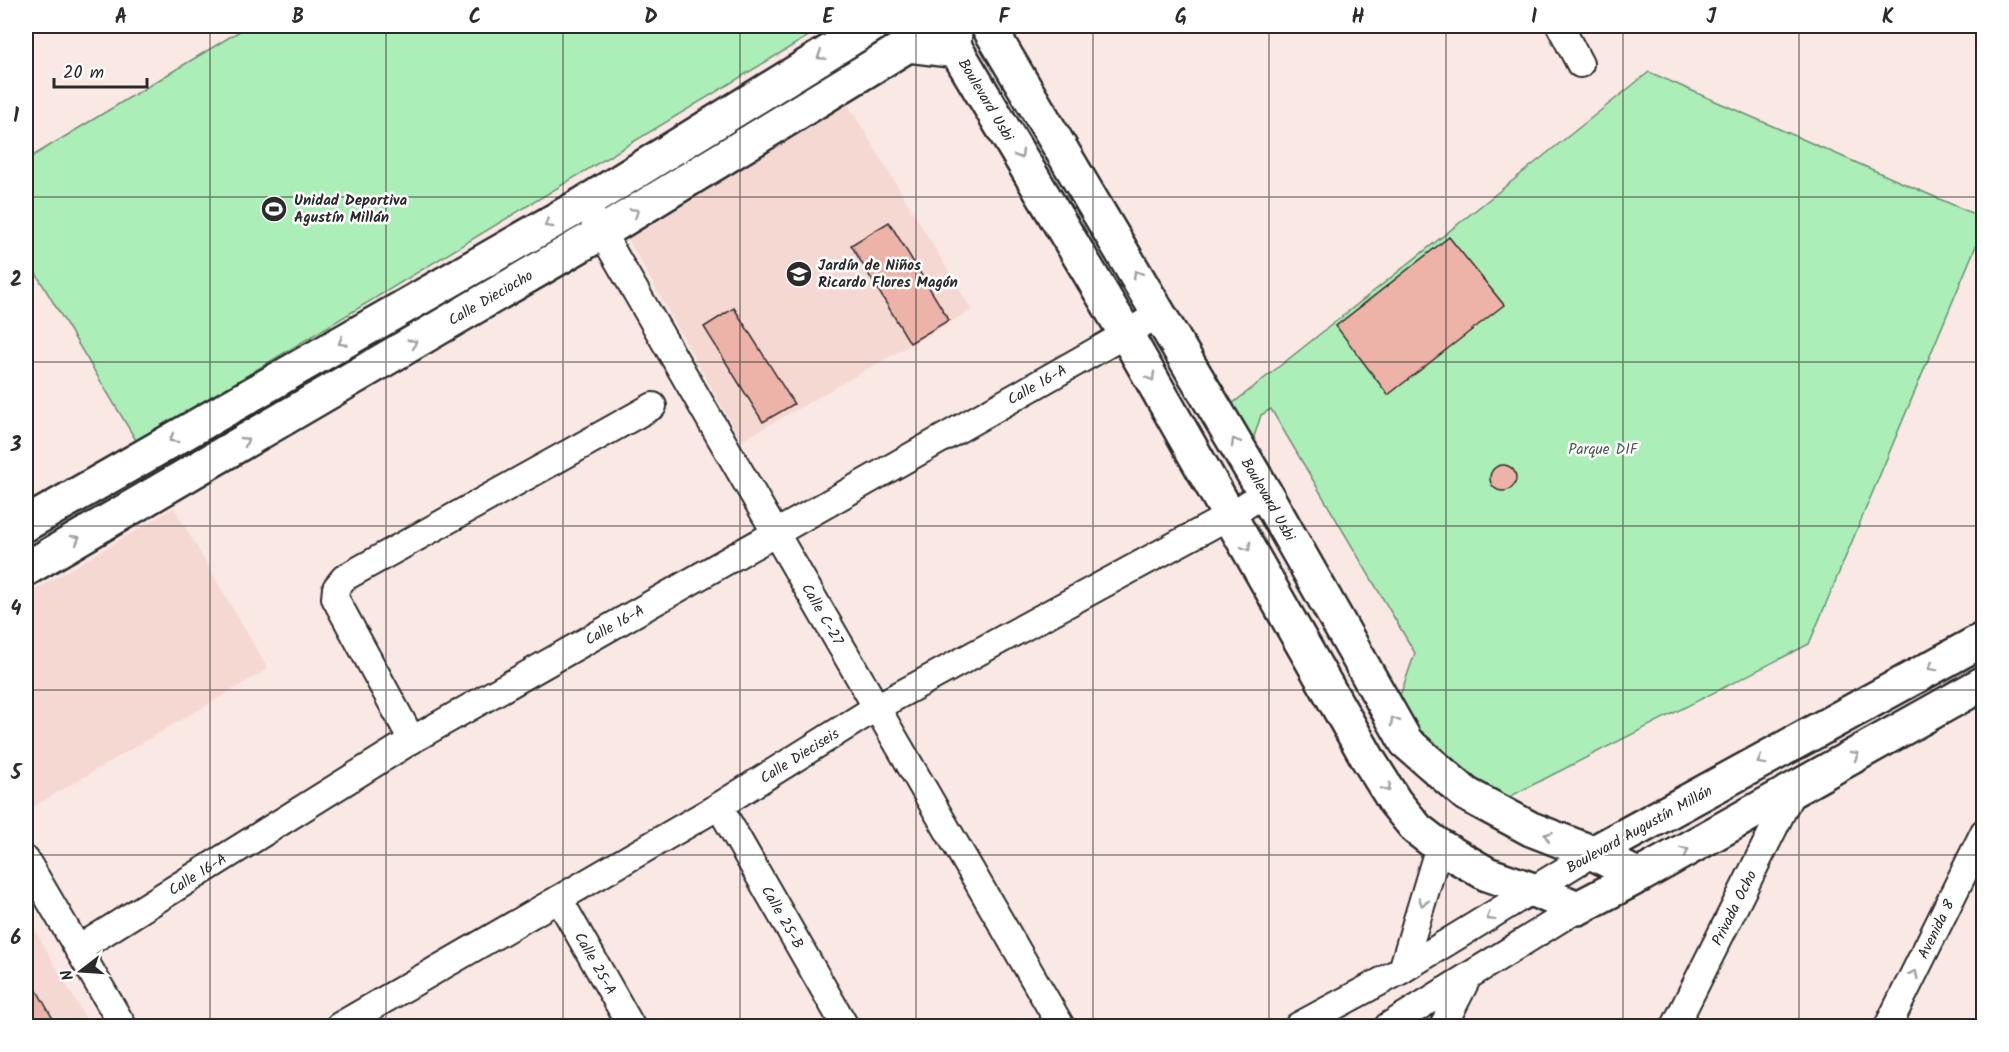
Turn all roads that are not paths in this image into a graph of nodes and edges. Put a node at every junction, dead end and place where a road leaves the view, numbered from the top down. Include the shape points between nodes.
1 (871, 26) edge
2 (987, 26) edge
3 (1560, 26) edge
4 (958, 38) edge
5 (1580, 64) dead end
6 (585, 203) junction
7 (601, 233) junction
8 (1160, 313) junction
9 (1126, 334) junction
10 (653, 406) dead end
11 (1265, 493) junction
12 (1229, 516) junction
13 (26, 524) edge
14 (775, 533) junction
15 (26, 569) edge
16 (1983, 639) edge
17 (1983, 683) edge
18 (877, 707) junction
19 (412, 740) junction
20 (1793, 790) junction
21 (718, 806) junction
22 (1981, 845) edge
23 (1439, 846) junction
24 (1593, 853) junction
25 (26, 860) edge
26 (1640, 876) junction
27 (1533, 890) junction
28 (559, 899) junction
29 (1578, 909) junction
30 (78, 949) junction
31 (1402, 970) junction
32 (1468, 978) junction
33 (123, 1026) edge
34 (339, 1026) edge
35 (632, 1026) edge
36 (845, 1026) edge
37 (1061, 1026) edge
38 (1298, 1026) edge
39 (1388, 1026) edge
40 (1443, 1026) edge
41 (1675, 1026) edge
42 (1888, 1026) edge

1 -> 6 street
8 -> 2 street, Boulevard Usbi
3 - 5 street
7 -> 4 street, Calle Dieciocho via 908,45
4 -> 9 street, Boulevard Usbi
6 - 7 street, Calle C-27
6 -> 13 street
7 - 14 street, Calle C-27
15 -> 7 street, Calle Dieciocho
8 - 9 street, Calle 16-A
11 -> 8 street, Boulevard Usbi
9 -> 12 street, Boulevard Usbi
9 - 14 street, Calle 16-A
10 - 19 street via 344,578 336,588 335,598
11 - 12 street, Calle Dieciseis
24 -> 11 street, Boulevard Usbi via 1531,829 1466,794 1406,742
12 - 18 street, Calle Dieciseis
12 -> 23 street, Boulevard Usbi via 1368,759 1417,829
14 - 18 street, Calle C-27
14 - 19 street, Calle 16-A
16 -> 24 street, Boulevard Augustín Millán
20 -> 17 street
18 - 21 street, Calle Dieciseis
18 - 37 street, Calle C-27
19 - 30 street, Calle 16-A
26 -> 20 street
20 - 41 street, Privada Ocho
21 - 28 street, Calle Dieciseis
21 - 36 street, Calle 25-B
42 -> 22 street, Avenida 8
23 - 27 street, Boulevard Usbi via 1487,874
23 -> 31 street
24 - 26 street, Boulevard Usbi
24 - 27 street, Boulevard Augustín Millán
25 - 30 street
26 - 29 street
27 - 29 street, Boulevard Usbi
27 -> 31 street, Boulevard Augustín Millán
28 - 34 street, Calle Dieciseis
28 - 35 street, Calle 25-A
29 - 32 street
30 - 33 street
31 - 38 street, Boulevard Augustín Millán
32 - 39 street
32 - 40 street

